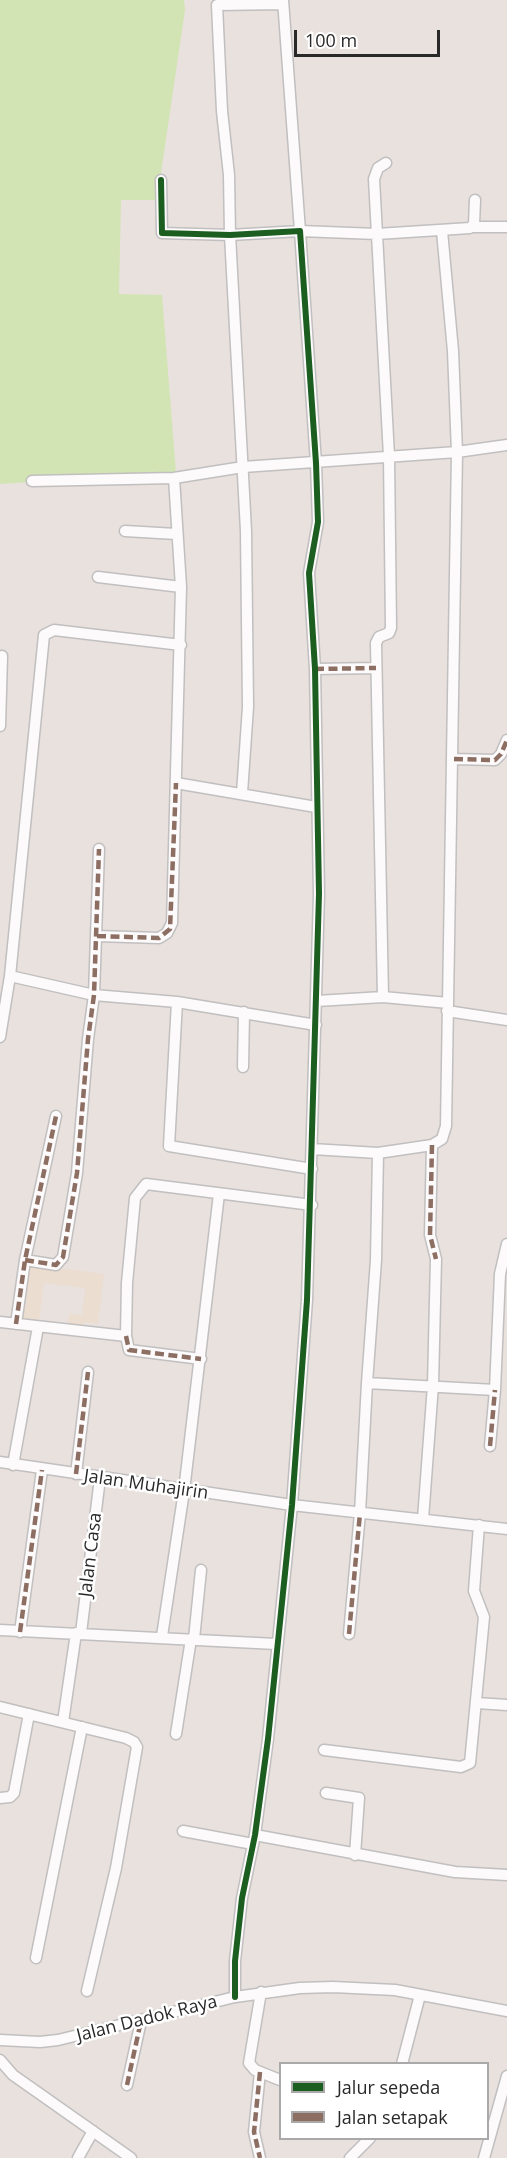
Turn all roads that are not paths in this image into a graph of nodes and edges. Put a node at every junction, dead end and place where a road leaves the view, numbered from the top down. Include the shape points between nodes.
1 (283, 2) edge
2 (217, 3) edge
3 (386, 163) dead end
4 (161, 180) dead end
5 (475, 200) dead end
6 (472, 227) junction
7 (507, 228) edge
8 (300, 231) junction
9 (442, 231) junction
10 (377, 234) junction
11 (230, 235) junction
12 (507, 445) edge
13 (457, 452) junction
14 (389, 456) junction
15 (316, 463) junction
16 (243, 468) junction
17 (174, 478) junction
18 (32, 481) dead end
19 (125, 531) dead end
20 (177, 534) junction
21 (98, 578) dead end
22 (181, 586) junction
23 (181, 645) junction
24 (2, 656) dead end
25 (376, 668) junction
26 (315, 669) junction
27 (0, 726) edge
28 (507, 740) edge
29 (454, 759) junction
30 (176, 783) junction
31 (242, 793) junction
32 (316, 807) junction
33 (99, 849) dead end
34 (97, 936) junction
35 (7, 971) edge
36 (94, 995) junction
37 (383, 997) junction
38 (317, 1001) junction
39 (177, 1002) junction
40 (448, 1007) junction
41 (244, 1012) junction
42 (507, 1020) edge
43 (316, 1025) junction
44 (0, 1037) edge
45 (243, 1067) dead end
46 (56, 1116) dead end
47 (432, 1145) junction
48 (312, 1149) junction
49 (378, 1153) junction
50 (312, 1169) junction
51 (219, 1194) junction
52 (312, 1205) junction
53 (507, 1244) edge
54 (25, 1260) junction
55 (0, 1322) edge
56 (16, 1324) junction
57 (38, 1327) junction
58 (126, 1336) junction
59 (201, 1359) junction
60 (88, 1372) dead end
61 (367, 1383) junction
62 (433, 1385) junction
63 (495, 1390) junction
64 (490, 1446) dead end
65 (0, 1462) edge
66 (13, 1465) junction
67 (42, 1470) junction
68 (76, 1474) junction
69 (100, 1478) junction
70 (184, 1491) junction
71 (292, 1505) junction
72 (360, 1513) junction
73 (423, 1520) junction
74 (479, 1525) junction
75 (507, 1528) edge
76 (201, 1570) dead end
77 (0, 1630) edge
78 (20, 1632) junction
79 (78, 1633) junction
80 (349, 1634) dead end
81 (162, 1636) junction
82 (193, 1639) junction
83 (276, 1644) junction
84 (477, 1703) junction
85 (507, 1705) edge
86 (0, 1707) edge
87 (29, 1714) junction
88 (63, 1722) junction
89 (82, 1727) junction
90 (176, 1734) dead end
91 (324, 1750) dead end
92 (326, 1793) dead end
93 (0, 1798) edge
94 (183, 1831) dead end
95 (254, 1840) junction
96 (355, 1855) junction
97 (507, 1875) edge
98 (36, 1958) dead end
99 (87, 1990) dead end
100 (261, 1992) junction
101 (420, 1995) junction
102 (235, 1997) junction
103 (507, 2011) edge
104 (141, 2021) junction
105 (0, 2040) edge
106 (0, 2060) edge
107 (403, 2062) edge
108 (260, 2072) junction
109 (507, 2076) edge
110 (279, 2080) edge
111 (127, 2085) dead end
112 (93, 2131) junction
113 (369, 2140) edge
114 (78, 2158) edge
115 (131, 2158) edge
116 (260, 2158) edge
117 (350, 2158) edge
118 (484, 2158) edge

1 - 2 street
1 - 8 street
2 - 11 street
3 - 10 street via 374,176
4 - 11 street via 160,232
5 - 6 street
6 - 7 street
6 - 9 street
8 - 10 street
8 - 11 street
8 - 15 street
9 - 10 street
9 - 13 street
10 - 14 street
11 - 16 street
12 - 13 street
13 - 14 street
13 - 29 street
14 - 15 street
14 - 25 street via 391,628 376,640
15 - 16 street
15 - 26 street via 318,522 309,573
16 - 17 street
16 - 31 street via 248,697
17 - 18 street
17 - 20 street
19 - 20 street
20 - 22 street
21 - 22 street
22 - 23 street
23 - 30 street
23 - 35 street via 54,630 44,635
24 - 27 street
25 - 26 street
25 - 37 street
26 - 32 street
28 - 29 street via 495,760
29 - 40 street
30 - 31 street
30 - 34 street via 170,929 159,938
31 - 32 street
32 - 38 street
33 - 34 street
34 - 36 street
35 - 36 street
35 - 44 street
36 - 39 street
36 - 54 street via 77,1173 63,1257 56,1265
37 - 38 street
37 - 40 street
38 - 43 street
39 - 41 street
39 - 50 street via 169,1146
40 - 42 street
40 - 47 street via 446,1126 442,1139
41 - 43 street
41 - 45 street
43 - 48 street
46 - 54 street
47 - 49 street
47 - 62 street via 430,1235 436,1259
48 - 49 street
48 - 50 street
49 - 61 street
50 - 52 street
51 - 52 street
51 - 58 street via 155,1183 140,1188 135,1198 128,1266
51 - 59 street
52 - 71 street
53 - 63 street via 500,1274
54 - 56 street
55 - 56 street
56 - 57 street
57 - 58 street
57 - 66 street
58 - 59 street via 129,1350
59 - 70 street
60 - 68 street
61 - 62 street
61 - 72 street
62 - 63 street
62 - 73 street
63 - 64 street
65 - 66 street, Jalan Muhajirin
66 - 67 street, Jalan Muhajirin
67 - 68 street, Jalan Muhajirin
67 - 78 street
68 - 69 street, Jalan Muhajirin
69 - 70 street, Jalan Muhajirin
69 - 79 street, Jalan Casa
70 - 71 street, Jalan Muhajirin
70 - 81 street
71 - 72 street, Jalan Muhajirin
71 - 83 street
72 - 73 street, Jalan Muhajirin
72 - 80 street
73 - 74 street, Jalan Muhajirin
74 - 75 street, Jalan Muhajirin
74 - 84 street via 474,1591 484,1617
76 - 82 street
77 - 78 street
78 - 79 street
79 - 81 street
79 - 88 street, Jalan Casa
81 - 82 street
82 - 83 street
82 - 90 street
83 - 95 street
84 - 85 street
84 - 91 street via 472,1761 465,1767
86 - 87 street
87 - 88 street
87 - 93 street via 14,1793
88 - 89 street
89 - 98 street
89 - 99 street via 131,1740 137,1747 116,1868
92 - 96 street via 359,1798
94 - 95 street
95 - 96 street
95 - 102 street via 242,1898
96 - 97 street via 455,1872
100 - 101 street, Jalan Dadok Raya via 333,1987
100 - 102 street, Jalan Dadok Raya
100 - 108 street via 249,2063
101 - 103 street, Jalan Dadok Raya
101 - 107 street
102 - 104 street, Jalan Dadok Raya
104 - 105 street, Jalan Dadok Raya via 58,2040
104 - 111 street
106 - 112 street via 13,2075
108 - 110 street
108 - 116 street via 254,2132
109 - 118 street
112 - 114 street
112 - 115 street
113 - 117 street

